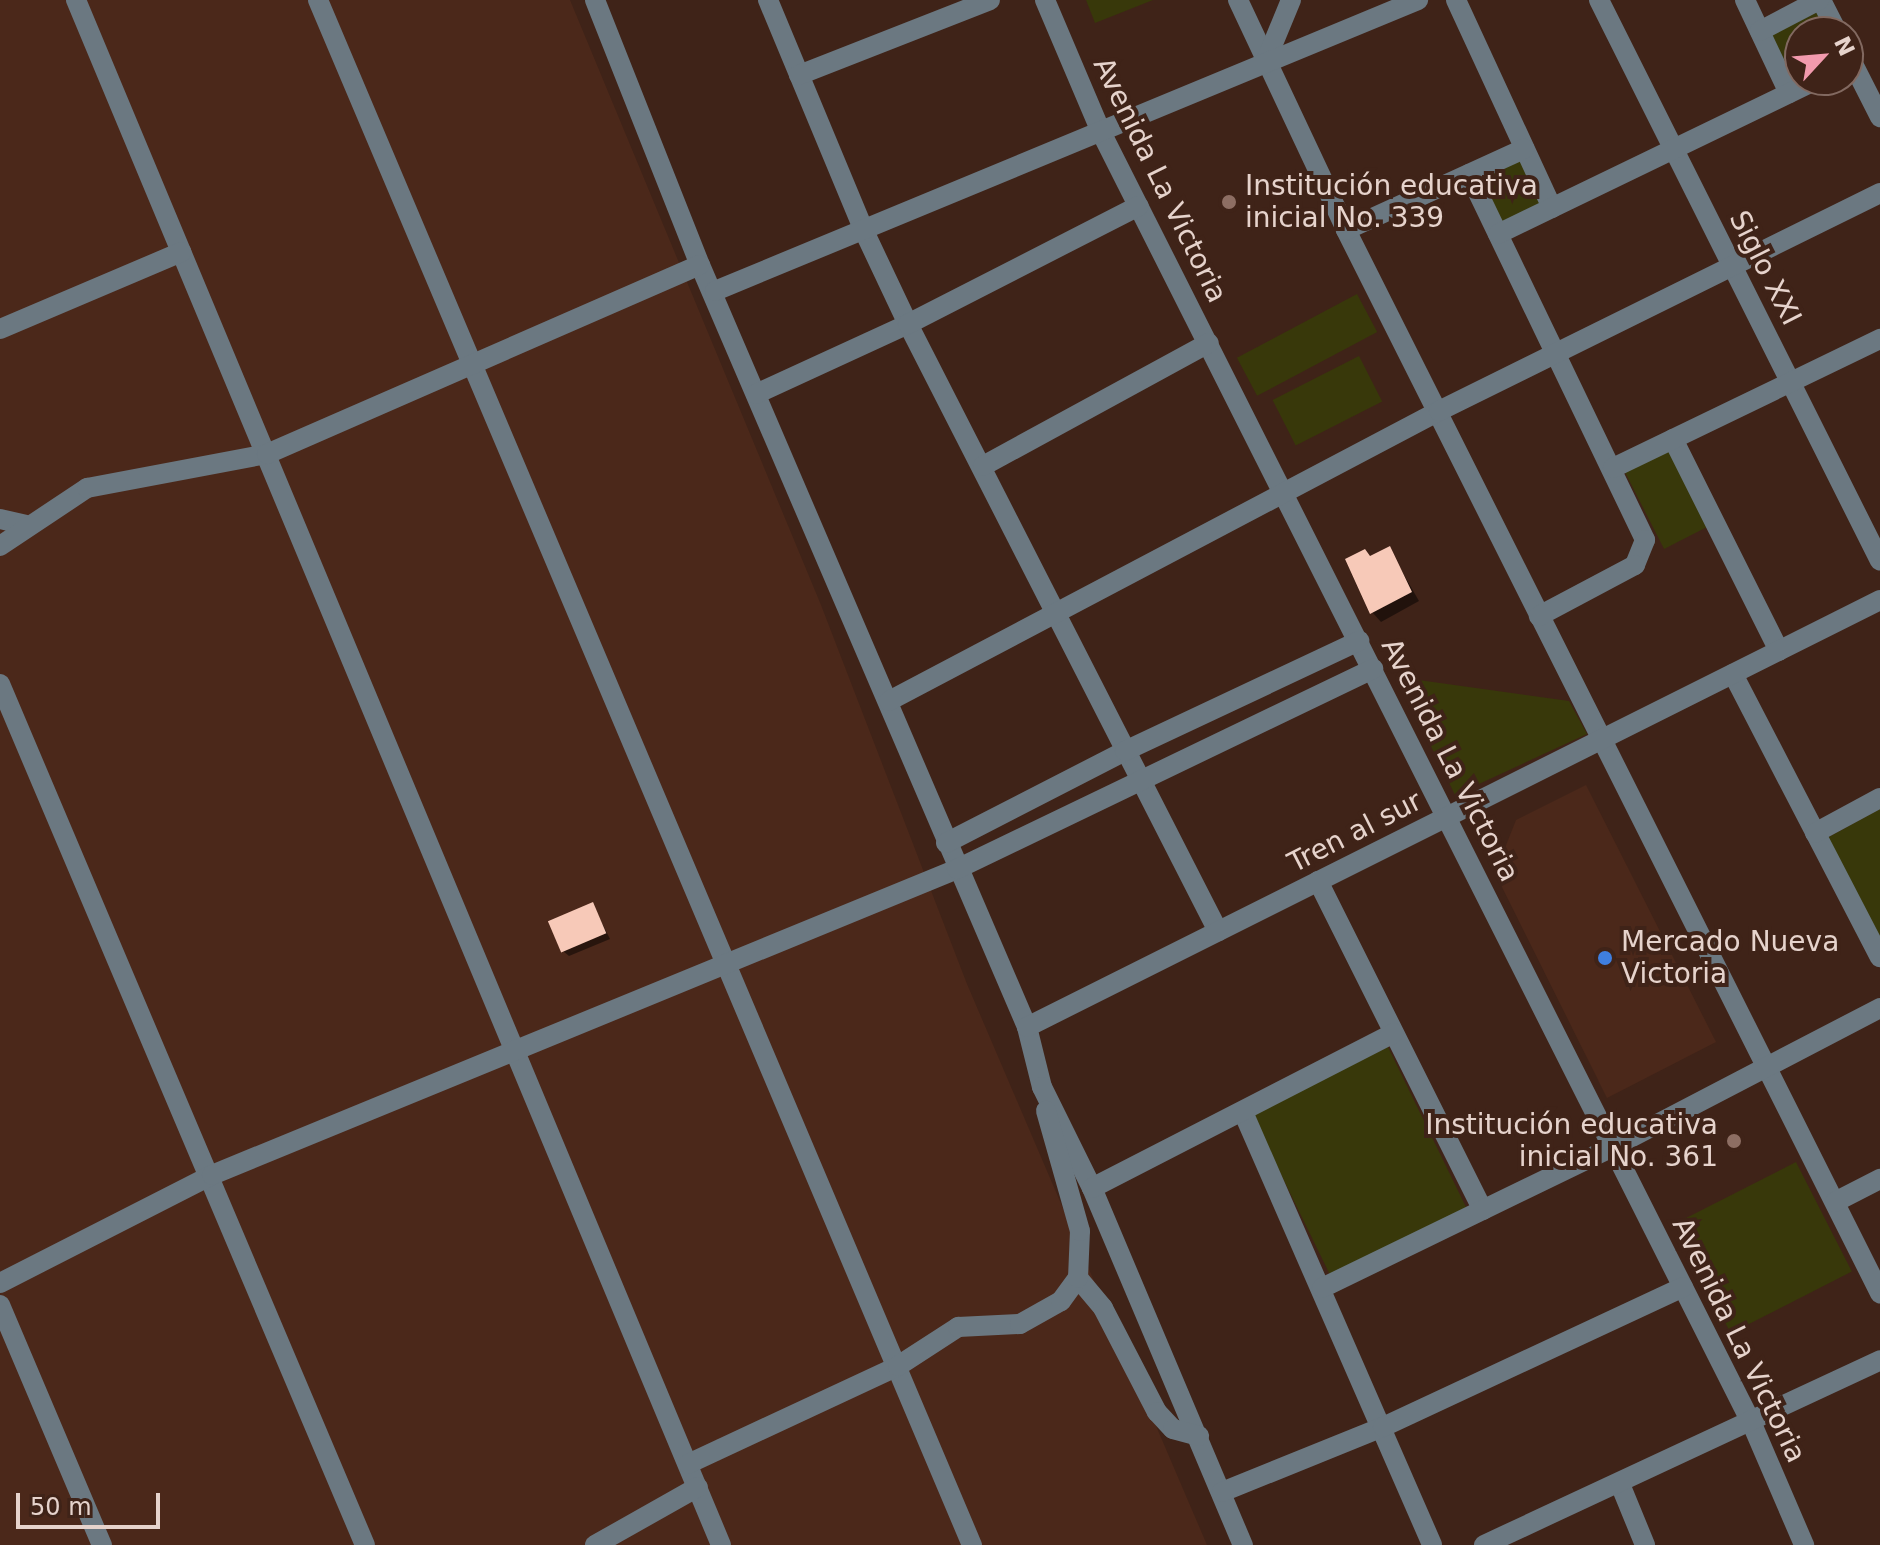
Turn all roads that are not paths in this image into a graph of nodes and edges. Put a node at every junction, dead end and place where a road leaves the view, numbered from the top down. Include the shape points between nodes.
1 (76, 0) edge
2 (318, 0) edge
3 (595, 0) edge
4 (768, 0) edge
5 (990, 0) edge
6 (1045, 0) edge
7 (1238, 0) edge
8 (1291, 0) edge
9 (1418, 0) edge
10 (1456, 0) edge
11 (1599, 0) edge
12 (1745, 0) edge
13 (1820, 0) edge
14 (1760, 31) junction
15 (1265, 63) junction
16 (799, 75) junction
17 (1784, 82) edge
18 (1864, 88) edge
19 (1784, 95) edge
20 (1880, 117) edge
21 (1102, 134) junction
22 (1524, 149) junction
23 (1673, 149) junction
24 (1469, 174) junction
25 (1880, 193) edge
26 (1139, 206) junction
27 (1552, 208) junction
28 (1346, 230) junction
29 (864, 231) junction
30 (1498, 234) junction
31 (181, 252) junction
32 (700, 265) junction
33 (1733, 266) junction
34 (715, 291) junction
35 (908, 324) junction
36 (0, 329) edge
37 (1880, 339) edge
38 (1209, 343) junction
39 (1557, 353) junction
40 (474, 364) junction
41 (1792, 383) junction
42 (756, 394) junction
43 (1439, 411) junction
44 (1673, 439) junction
45 (267, 454) junction
46 (983, 466) junction
47 (1613, 468) junction
48 (1284, 494) junction
49 (0, 519) edge
50 (25, 525) junction
51 (0, 546) edge
52 (1880, 561) edge
53 (1880, 600) edge
54 (1057, 613) junction
55 (1539, 616) junction
56 (1359, 641) junction
57 (1779, 651) junction
58 (1373, 669) junction
59 (1733, 674) junction
60 (0, 684) edge
61 (889, 701) junction
62 (1600, 740) junction
63 (1125, 751) junction
64 (1139, 779) junction
65 (1880, 798) edge
66 (1448, 817) junction
67 (1815, 833) junction
68 (946, 843) junction
69 (957, 869) junction
70 (1318, 881) junction
71 (1218, 931) junction
72 (1880, 957) edge
73 (728, 962) junction
74 (1880, 1008) edge
75 (1027, 1027) junction
76 (1394, 1033) junction
77 (517, 1051) junction
78 (1768, 1067) junction
79 (1042, 1087) junction
80 (1243, 1112) junction
81 (1613, 1147) junction
82 (212, 1175) junction
83 (1880, 1179) edge
84 (1092, 1188) junction
85 (1835, 1202) junction
86 (1483, 1210) junction
87 (1078, 1278) junction
88 (0, 1283) edge
89 (1683, 1287) junction
90 (1322, 1288) junction
91 (1880, 1293) edge
92 (0, 1305) edge
93 (1880, 1360) edge
94 (898, 1366) junction
95 (1752, 1424) junction
96 (1383, 1427) junction
97 (1199, 1436) junction
98 (688, 1464) junction
99 (1620, 1484) junction
100 (698, 1487) junction
101 (1222, 1492) junction
102 (102, 1545) edge
103 (365, 1545) edge
104 (595, 1545) edge
105 (721, 1545) edge
106 (972, 1545) edge
107 (1243, 1545) edge
108 (1432, 1545) edge
109 (1484, 1545) edge
110 (1645, 1545) edge
111 (1804, 1545) edge

1 - 31 street
2 - 40 street
3 - 32 street
4 - 16 street
5 - 16 street
6 - 21 street, Avenida La Victoria
7 - 15 street
8 - 15 street
9 - 15 street
10 - 22 street
11 - 23 street, Siglo XXI
12 - 14 street
13 - 14 street
14 - 17 street
15 - 21 street
15 - 28 street
16 - 29 street
18 - 20 street
19 - 23 street
21 - 26 street, Avenida La Victoria
21 - 29 street
22 - 24 street
22 - 27 street
23 - 27 street
23 - 33 street, Siglo XXI
24 - 28 street
24 - 30 street
25 - 33 street
26 - 35 street
26 - 38 street, Avenida La Victoria
27 - 30 street
28 - 43 street
29 - 34 street
29 - 35 street
30 - 39 street
31 - 36 street
31 - 45 street
32 - 34 street
32 - 40 street
33 - 39 street
33 - 41 street, Siglo XXI
34 - 42 street
35 - 42 street
35 - 46 street
37 - 41 street
38 - 46 street
38 - 48 street, Avenida La Victoria
39 - 43 street
39 - 47 street
40 - 45 street
40 - 73 street
41 - 44 street
41 - 52 street, Siglo XXI
42 - 61 street
43 - 48 street
43 - 55 street
44 - 47 street
44 - 57 street
45 - 50 street via 87,488
45 - 77 street
46 - 54 street
47 - 55 street via 1645,540 1643,553 1635,565
48 - 54 street
48 - 56 street, Avenida La Victoria
49 - 50 street
50 - 51 street
53 - 57 street, Tren al sur
54 - 61 street
54 - 63 street
55 - 62 street
56 - 58 street, Avenida La Victoria
56 - 63 street
57 - 59 street, Tren al sur
58 - 64 street
58 - 66 street, Avenida La Victoria
59 - 62 street, Tren al sur
59 - 67 street
60 - 82 street
61 - 68 street
62 - 66 street, Tren al sur
62 - 78 street
63 - 64 street
63 - 68 street
64 - 69 street
64 - 71 street
65 - 67 street
66 - 70 street, Tren al sur
66 - 81 street, Avenida La Victoria
67 - 72 street
68 - 69 street
69 - 73 street
69 - 75 street
70 - 71 street, Tren al sur
70 - 76 street
71 - 75 street, Tren al sur
73 - 77 street
73 - 94 street
74 - 78 street
75 - 79 street
76 - 80 street
76 - 86 street
77 - 82 street
77 - 98 street
78 - 81 street
78 - 85 street
79 - 84 street
79 - 87 street via 1050,1135 1080,1231
80 - 84 street
80 - 90 street
81 - 86 street
81 - 89 street, Avenida La Victoria
82 - 88 street
82 - 103 street
83 - 85 street
84 - 97 street
85 - 91 street
86 - 90 street
87 - 94 street via 1061,1301 1041,1314 1020,1324 958,1327
87 - 97 street via 1103,1308 1157,1412 1173,1429
89 - 95 street, Avenida La Victoria
89 - 96 street
90 - 96 street
92 - 102 street
93 - 95 street
94 - 98 street
94 - 106 street
95 - 99 street
95 - 111 street, Avenida La Victoria
96 - 101 street
96 - 108 street
97 - 101 street
98 - 100 street
99 - 109 street
99 - 110 street
100 - 104 street
100 - 105 street
101 - 107 street

